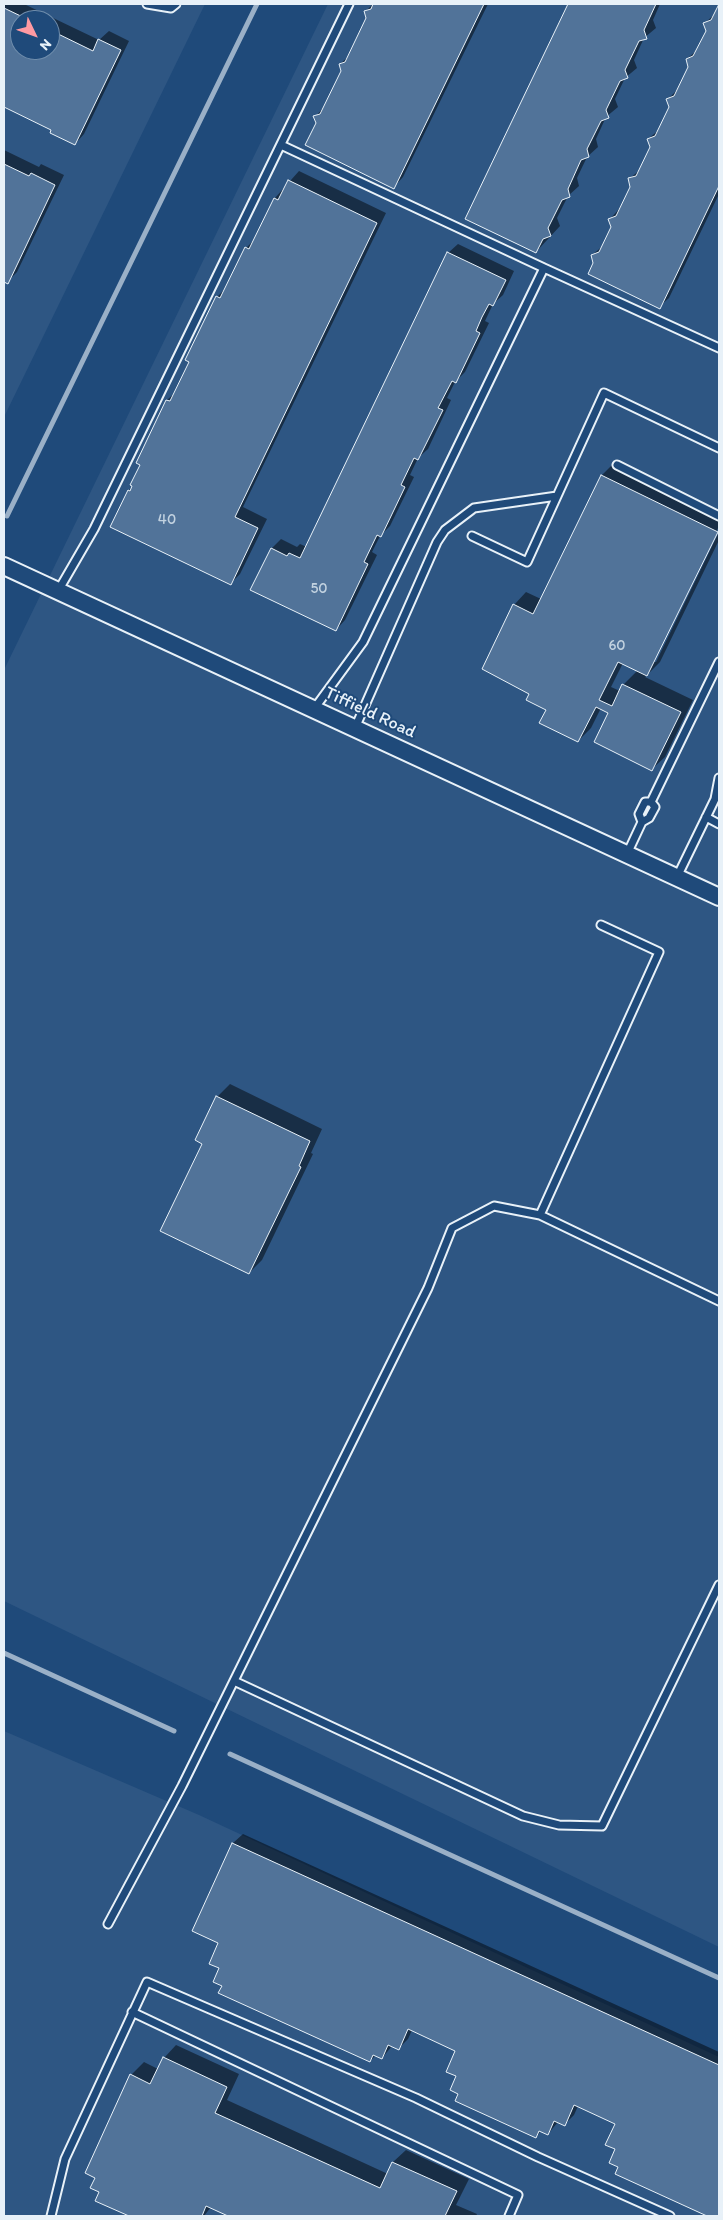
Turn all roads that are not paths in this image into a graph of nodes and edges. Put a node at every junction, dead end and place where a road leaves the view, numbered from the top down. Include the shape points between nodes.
1 (147, 4) edge
2 (176, 4) edge
3 (349, 4) edge
4 (281, 145) junction
5 (544, 268) junction
6 (719, 348) edge
7 (719, 448) edge
8 (617, 465) dead end
9 (558, 496) junction
10 (719, 516) edge
11 (472, 536) dead end
12 (4, 566) edge
13 (58, 591) junction
14 (719, 662) edge
15 (314, 710) junction
16 (355, 729) junction
17 (719, 778) edge
18 (652, 802) junction
19 (706, 817) junction
20 (642, 822) junction
21 (719, 824) edge
22 (627, 854) junction
23 (677, 877) junction
24 (719, 897) edge
25 (601, 925) dead end
26 (540, 1215) junction
27 (719, 1301) edge
28 (719, 1585) edge
29 (234, 1681) junction
30 (108, 1924) dead end
31 (132, 2012) junction
32 (51, 2216) edge
33 (509, 2216) edge
34 (670, 2216) edge

1 - 2 lane via 171,8
3 - 4 lane
4 - 5 lane
4 - 13 lane via 94,529
5 - 6 lane
5 - 15 lane via 363,642
7 - 9 lane via 604,393
8 - 10 lane
9 - 11 lane via 527,562
9 - 16 lane via 474,508 445,530 436,542
12 - 13 street, Tiffield Road
13 - 15 street, Tiffield Road
14 - 18 lane
15 - 16 street, Tiffield Road
16 - 22 street, Tiffield Road
17 - 19 lane via 715,800
18 - 20 lane via 652,813
18 - 20 lane via 645,802 639,814
19 - 21 lane
19 - 23 lane
20 - 22 lane
22 - 23 street, Tiffield Road
23 - 24 street, Tiffield Road
25 - 26 lane via 659,952
26 - 27 lane
26 - 29 lane via 494,1206 452,1228 428,1288
28 - 29 lane via 602,1826 559,1825 523,1816
29 - 30 lane via 179,1793
31 - 32 lane via 65,2159
31 - 33 lane via 518,2195
31 - 34 lane via 147,1982 416,2098

